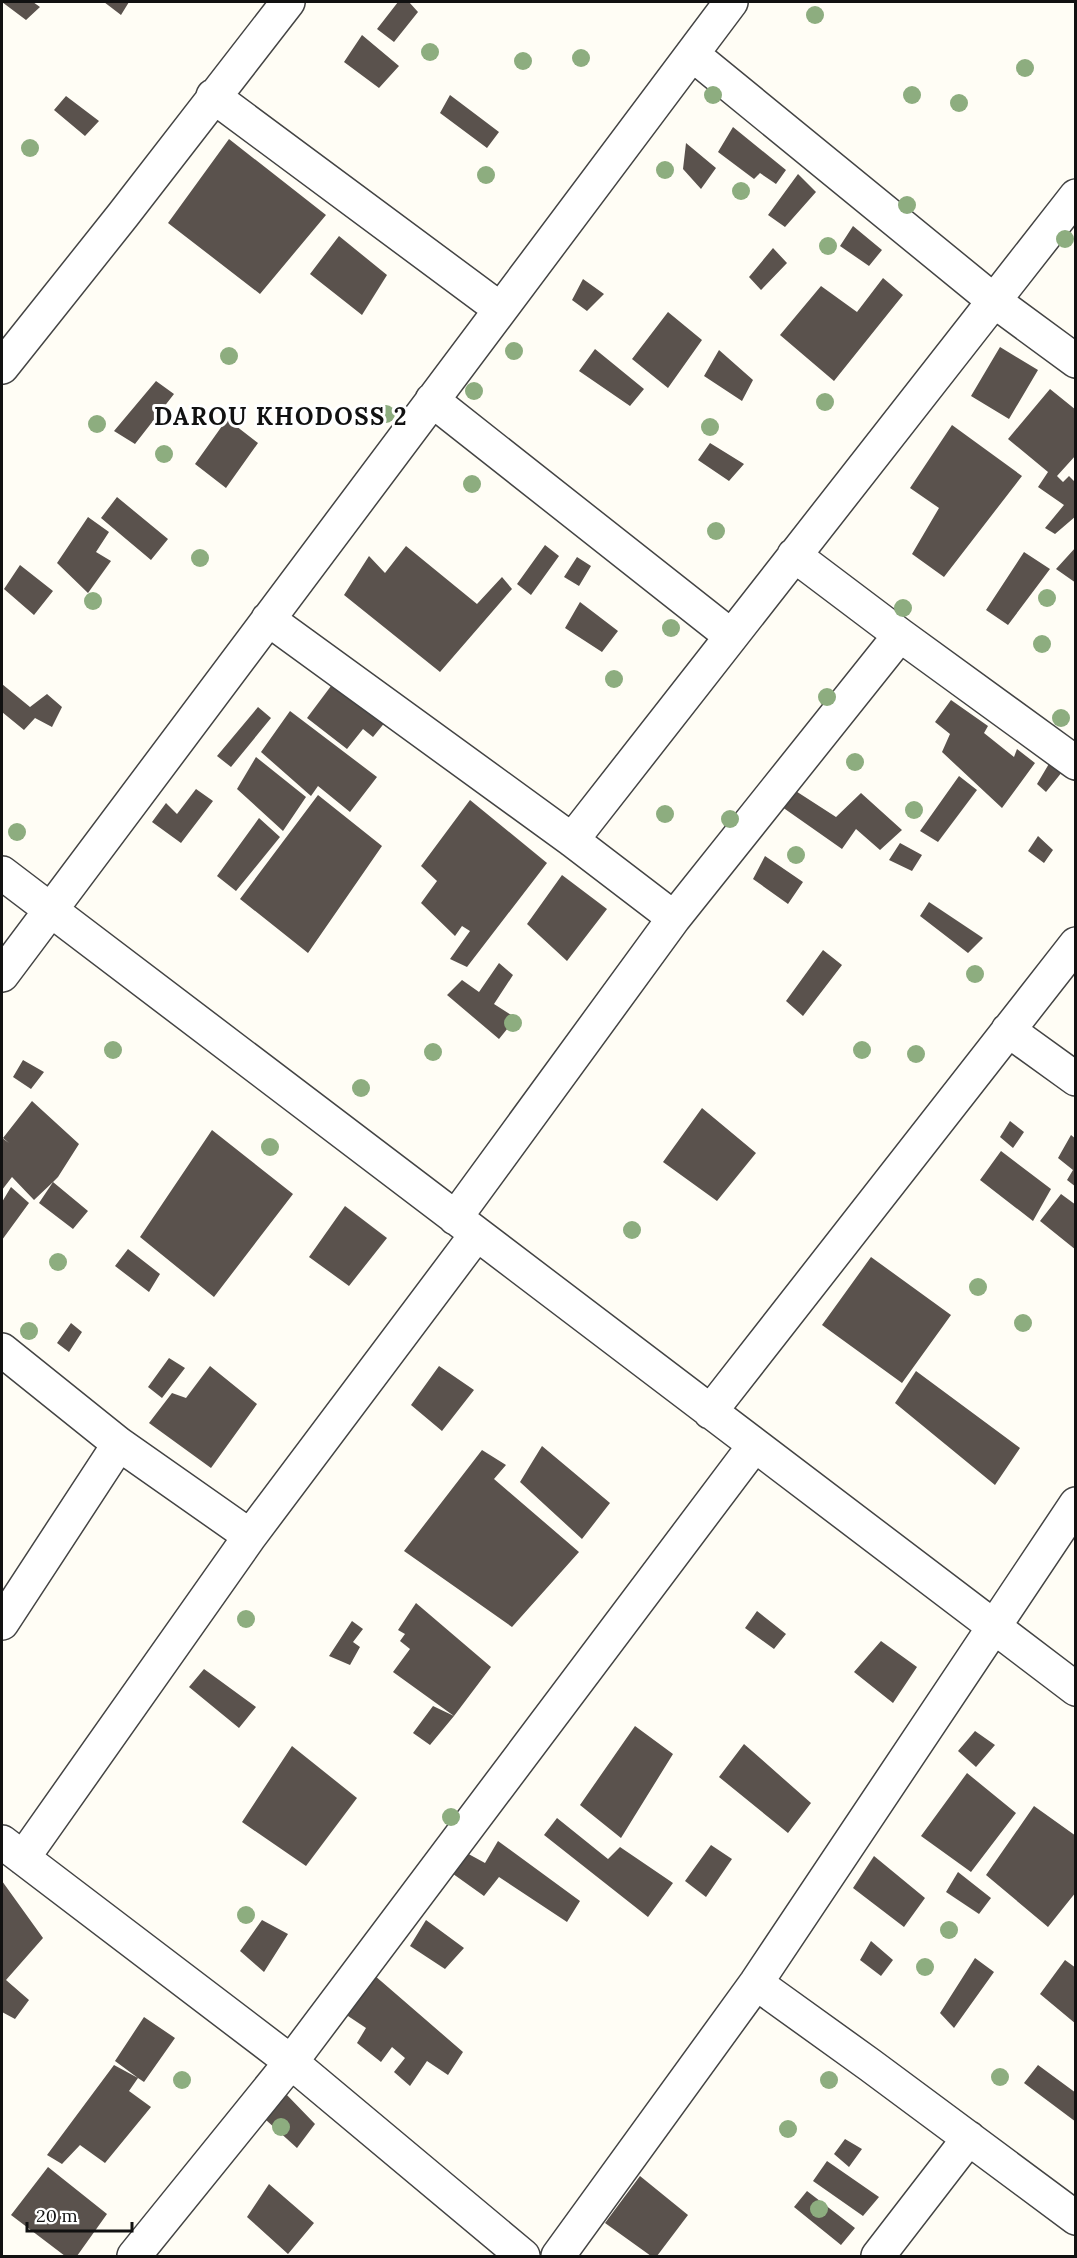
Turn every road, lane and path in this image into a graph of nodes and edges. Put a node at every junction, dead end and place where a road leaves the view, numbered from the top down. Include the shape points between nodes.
1 (288, 2) edge
2 (731, 2) edge
3 (692, 54) junction
4 (213, 96) junction
5 (1076, 195) edge
6 (993, 300) junction
7 (500, 309) junction
8 (1076, 361) edge
9 (2, 367) edge
10 (432, 400) junction
11 (794, 555) junction
12 (268, 619) junction
13 (900, 635) junction
14 (731, 636) junction
15 (1076, 763) edge
16 (572, 840) junction
17 (2, 873) edge
18 (50, 910) junction
19 (674, 918) junction
20 (1076, 944) edge
21 (2, 975) edge
22 (1008, 1030) junction
23 (1076, 1079) edge
24 (465, 1226) junction
25 (2, 1350) edge
26 (710, 1412) junction
27 (119, 1444) junction
28 (754, 1446) junction
29 (1076, 1504) edge
30 (250, 1536) junction
31 (2, 1623) edge
32 (994, 1628) junction
33 (1076, 1689) edge
34 (12, 1850) edge
35 (756, 1983) junction
36 (291, 2062) junction
37 (969, 2138) junction
38 (1076, 2218) edge
39 (134, 2256) edge
40 (523, 2256) edge
41 (558, 2256) edge
42 (878, 2256) edge

1 - 4 street
2 - 3 street
3 - 6 street
3 - 7 street
4 - 7 street
4 - 9 street
5 - 6 street
6 - 8 street
6 - 11 street
7 - 10 street
10 - 12 street
10 - 14 street
11 - 13 street
11 - 14 street
12 - 16 street
12 - 18 street
13 - 15 street
13 - 19 street
14 - 16 street
16 - 19 street
17 - 18 street
18 - 21 street
18 - 24 street
19 - 24 street
20 - 22 street
22 - 23 street
22 - 26 street
24 - 26 street
24 - 30 street
25 - 27 street
26 - 28 street
27 - 30 street
27 - 31 street
28 - 32 street
28 - 36 street
29 - 32 street
30 - 34 street
32 - 33 street
32 - 35 street
34 - 36 street
35 - 37 street
35 - 41 street
36 - 39 street
36 - 40 street
37 - 38 street
37 - 42 street

